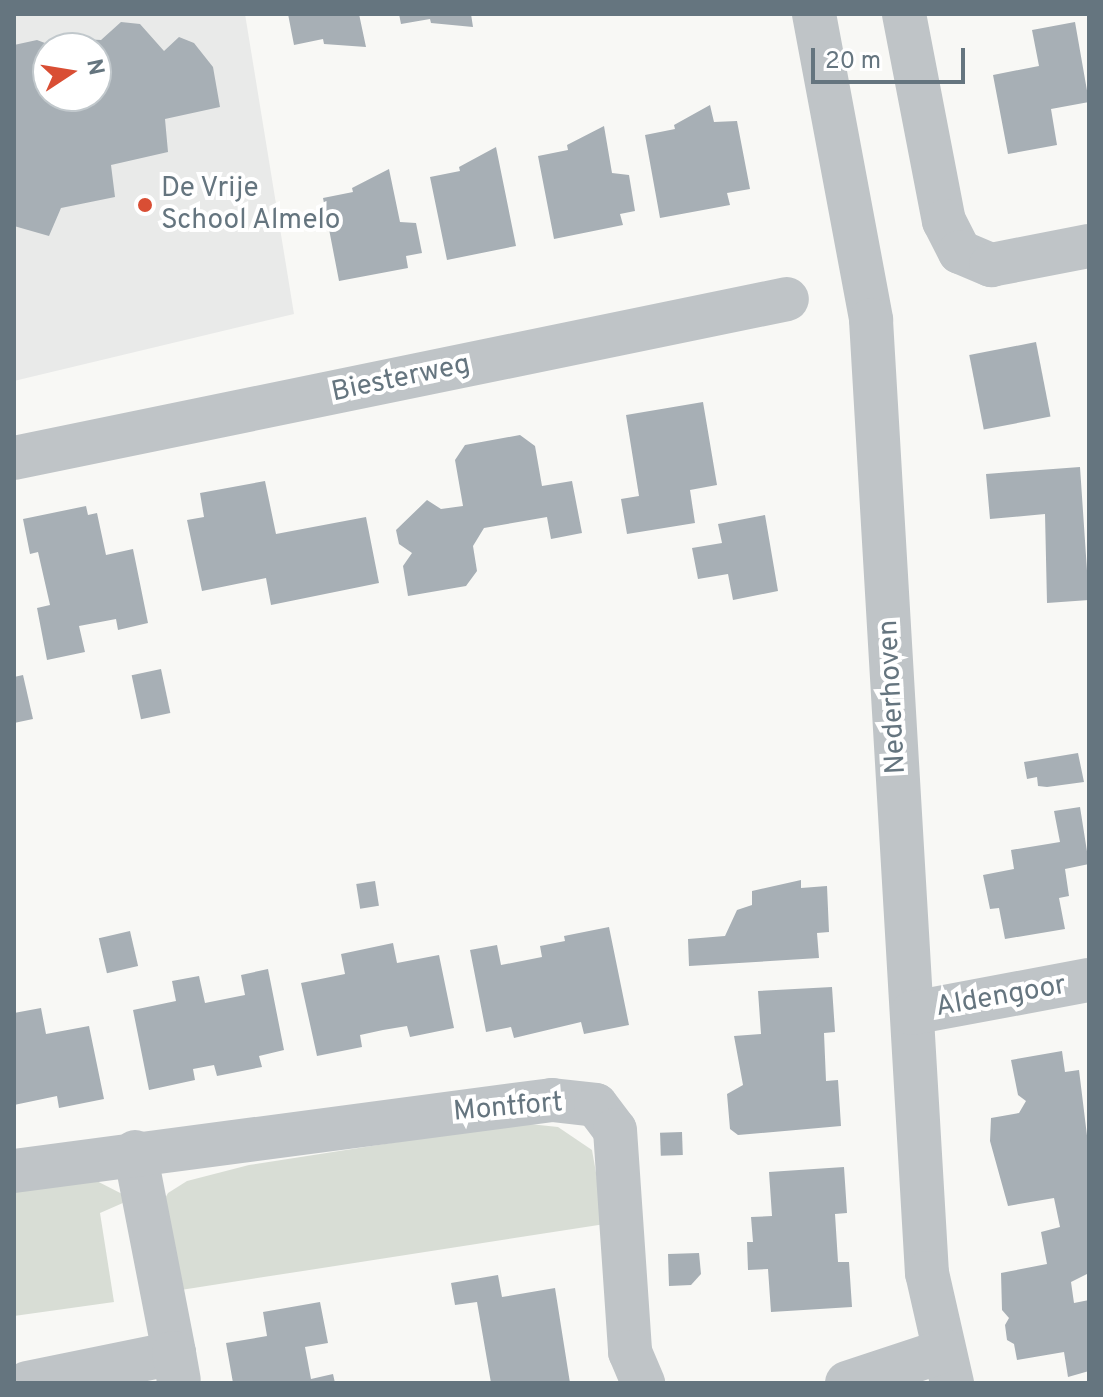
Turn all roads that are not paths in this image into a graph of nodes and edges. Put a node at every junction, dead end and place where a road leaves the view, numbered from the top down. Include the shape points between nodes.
1 (814, 14) edge
2 (904, 14) edge
3 (1089, 246) edge
4 (787, 299) dead end
5 (14, 458) edge
6 (1089, 980) edge
7 (912, 1013) junction
8 (135, 1152) junction
9 (14, 1171) edge
10 (948, 1367) edge
11 (177, 1368) edge
12 (27, 1383) edge
13 (643, 1383) edge
14 (847, 1383) edge

1 - 7 street, Nederhoven via 871,320
2 - 3 street via 944,221 960,252 991,265
4 - 5 street, Biesterweg
6 - 7 street, Aldengoor
7 - 10 street, Nederhoven via 927,1273
8 - 9 street, Montfort
8 - 11 street
8 - 13 street, Montfort via 552,1100 596,1105 615,1130 630,1352
10 - 14 street
11 - 12 street

